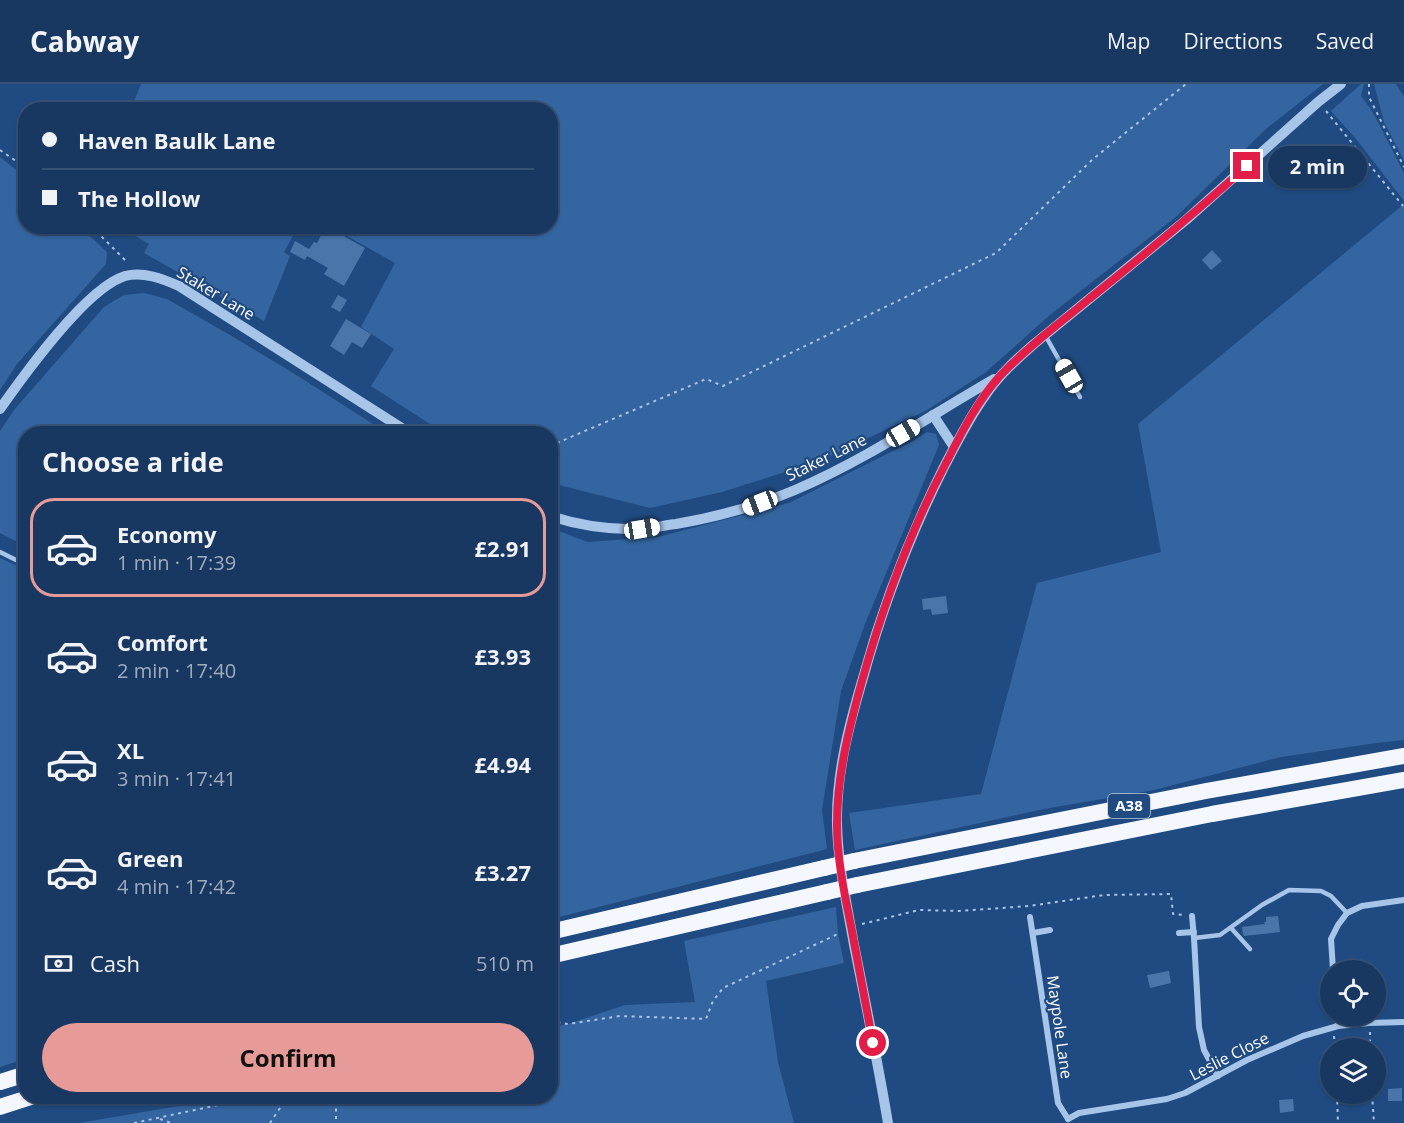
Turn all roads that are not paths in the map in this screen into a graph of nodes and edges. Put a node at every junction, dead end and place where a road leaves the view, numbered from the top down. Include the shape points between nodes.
1 (1341, 84) edge
2 (1045, 335) junction
3 (1000, 376) junction
4 (1080, 397) dead end
5 (0, 409) edge
6 (933, 416) junction
7 (398, 426) edge
8 (954, 447) junction
9 (558, 519) edge
10 (0, 552) edge
11 (18, 561) edge
12 (1404, 756) edge
13 (1404, 780) edge
14 (1404, 900) edge
15 (1347, 913) junction
16 (1192, 915) dead end
17 (1030, 917) dead end
18 (1232, 928) junction
19 (558, 930) edge
20 (1050, 930) dead end
21 (1033, 933) junction
22 (1179, 933) dead end
23 (1194, 935) junction
24 (1250, 949) dead end
25 (558, 954) edge
26 (1333, 960) edge
27 (1404, 1022) edge
28 (1386, 1023) edge
29 (1338, 1026) edge
30 (18, 1076) edge
31 (1218, 1076) junction
32 (0, 1082) edge
33 (18, 1101) edge
34 (0, 1107) edge
35 (1066, 1121) edge
36 (888, 1123) edge

1 - 2 street via 1186,220
2 - 3 street
2 - 4 lane
3 - 6 street, Staker Lane
3 - 8 street via 975,409
5 - 7 street, Staker Lane via 91,298 111,282 128,275 163,279 179,286
6 - 8 street
6 - 9 street, Staker Lane via 856,460 794,490 742,509 642,529 606,528
8 - 36 street via 887,597 848,735 839,783 837,823 842,876
10 - 11 lane
12 - 19 highway, A38, bridge via 854,861
13 - 25 highway, A38, bridge via 857,885
14 - 15 street via 1362,906
15 - 18 lane via 1321,891 1289,890
15 - 26 street via 1332,939
16 - 23 street
17 - 21 street, Maypole Lane
18 - 23 lane via 1220,935
18 - 24 lane
20 - 21 street
21 - 35 street, Maypole Lane via 1058,1103
22 - 23 street
23 - 31 street via 1199,1027 1204,1050
27 - 28 street, Leslie Close
29 - 31 street, Leslie Close via 1303,1035
30 - 32 highway
31 - 35 street, Leslie Close via 1167,1099 1079,1113
33 - 34 highway

